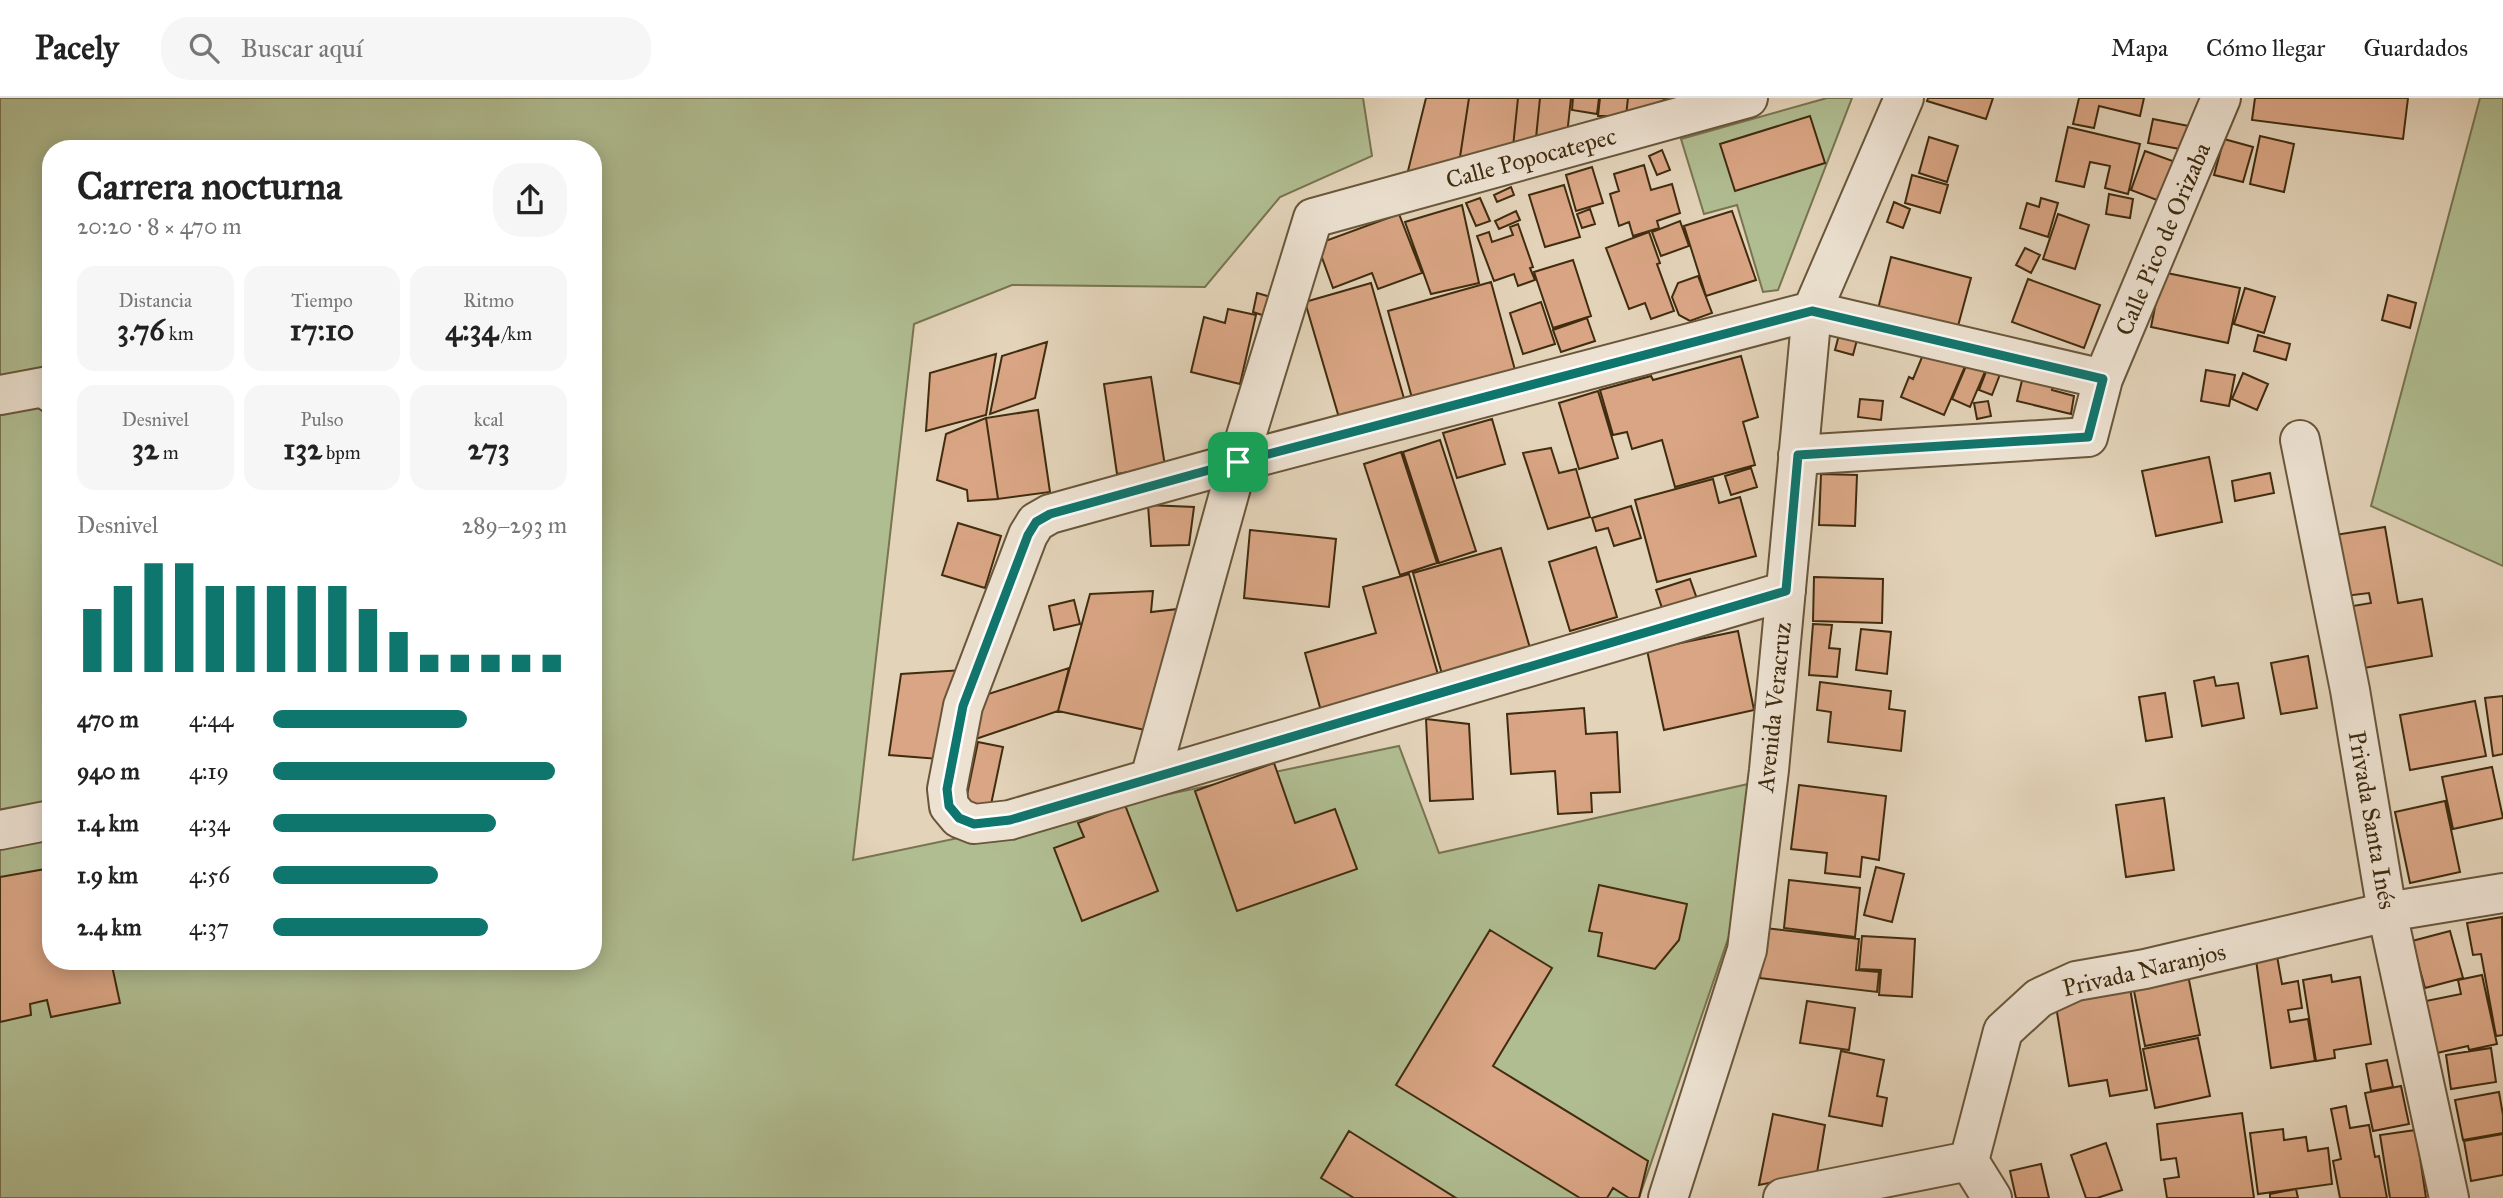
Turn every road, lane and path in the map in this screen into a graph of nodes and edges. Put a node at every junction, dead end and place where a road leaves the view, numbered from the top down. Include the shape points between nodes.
1 (1748, 98) edge
2 (1904, 98) edge
3 (2221, 98) edge
4 (1812, 311) junction
5 (2103, 379) junction
6 (42, 387) edge
7 (0, 395) edge
8 (2300, 440) dead end
9 (1798, 455) junction
10 (1238, 462) junction
11 (1786, 591) junction
12 (1150, 778) junction
13 (42, 822) edge
14 (0, 830) edge
15 (2503, 892) edge
16 (2387, 912) junction
17 (1969, 1161) junction
18 (1668, 1198) edge
19 (1783, 1198) edge
20 (1992, 1198) edge
21 (2449, 1198) edge

1 - 10 street, Calle Popocatepec via 1313,218
2 - 4 street, Avenida Veracruz
3 - 5 street, Calle Pico de Orizaba
4 - 5 street
4 - 9 street, Avenida Veracruz
4 - 10 street
5 - 9 street, Calle Pico de Orizaba via 2088,437
6 - 7 street
8 - 16 street, Privada Santa Inés via 2350,690
9 - 11 street, Avenida Veracruz
10 - 12 street
10 - 12 street via 1050,514 1036,522 963,706 947,789 949,806 959,818 974,824 1010,820
11 - 12 street
11 - 18 street, Avenida Veracruz via 1747,950
13 - 14 street
15 - 16 street, Privada Naranjos
16 - 17 street, Privada Naranjos via 2076,981 2039,998 2003,1031
16 - 21 street, Privada Santa Inés
17 - 19 street
17 - 20 street

